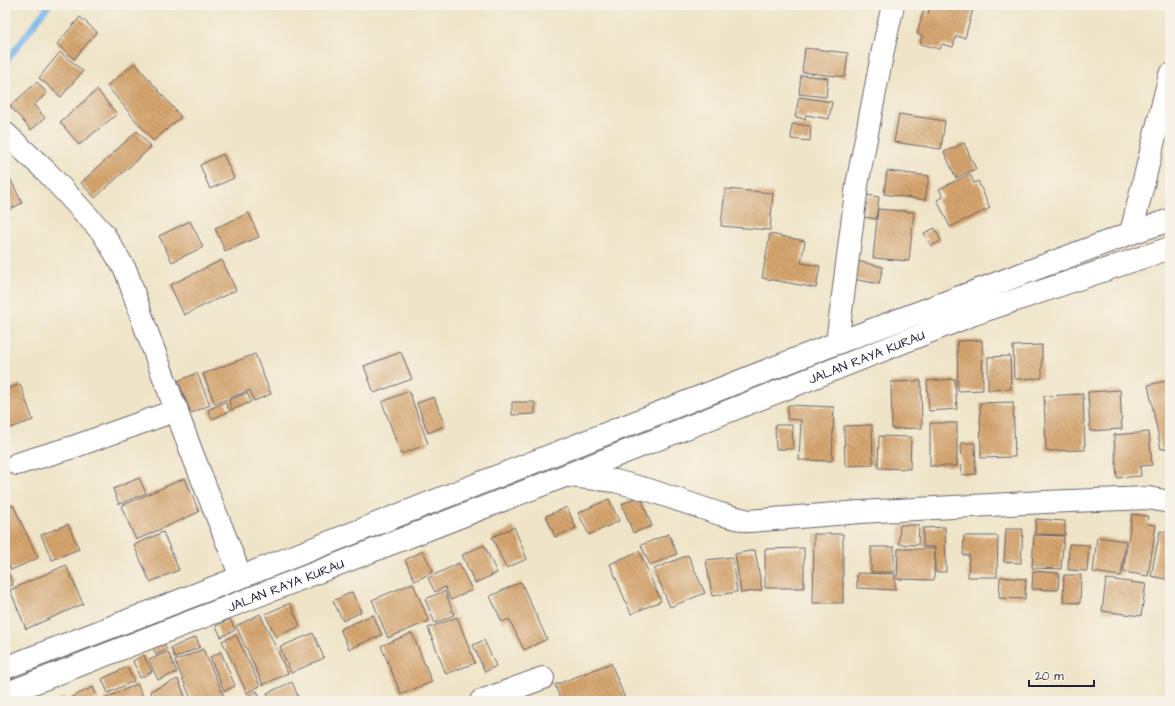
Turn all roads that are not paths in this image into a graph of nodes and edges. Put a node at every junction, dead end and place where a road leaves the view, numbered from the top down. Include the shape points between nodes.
1 (893, 5) edge
2 (1170, 75) edge
3 (5, 133) edge
4 (1170, 220) edge
5 (1131, 233) junction
6 (1170, 248) edge
7 (837, 343) junction
8 (177, 410) junction
9 (17, 464) dead end
10 (567, 475) junction
11 (1170, 502) edge
12 (241, 577) junction
13 (5, 668) edge
14 (543, 678) dead end
15 (9, 696) edge
16 (481, 701) edge

1 - 7 street via 857,185
2 - 5 street
3 - 8 street via 46,171 103,233 126,270
4 - 5 street, JALAN RAYA KURAU
5 - 7 street, JALAN RAYA KURAU
6 - 10 street, JALAN RAYA KURAU via 974,314
7 - 12 street, JALAN RAYA KURAU
8 - 9 street
8 - 12 street
10 - 11 street, JALAN RAYA KURAU via 614,481 750,521 1045,502 1148,498
10 - 15 street, JALAN RAYA KURAU
12 - 13 street, JALAN RAYA KURAU
14 - 16 street

